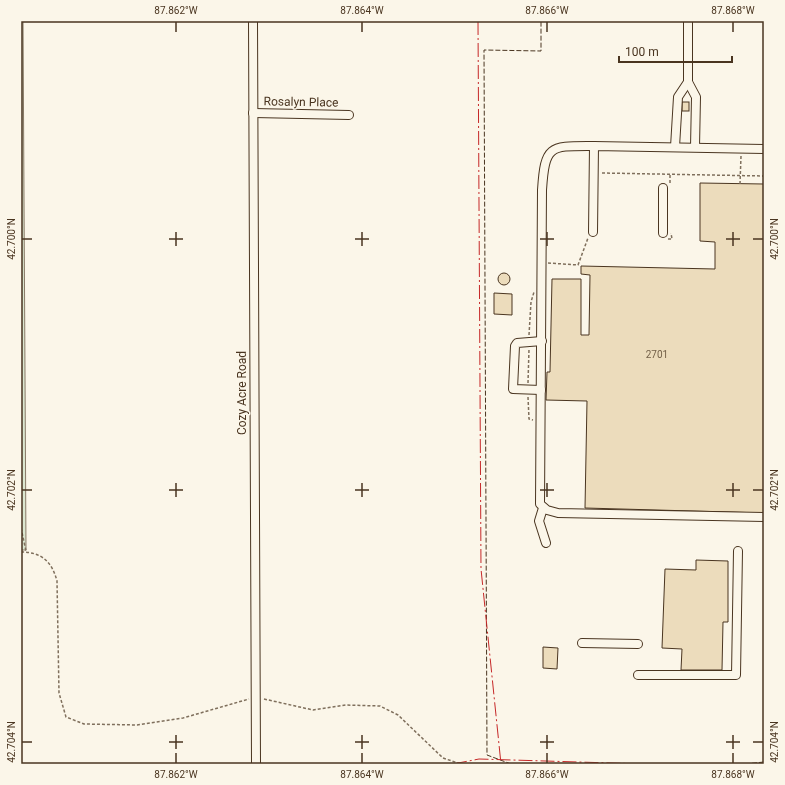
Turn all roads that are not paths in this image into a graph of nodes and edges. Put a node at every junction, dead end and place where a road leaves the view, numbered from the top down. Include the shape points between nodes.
1 (253, 21) edge
2 (688, 21) edge
3 (688, 82) junction
4 (253, 113) junction
5 (349, 115) dead end
6 (594, 146) junction
7 (675, 147) junction
8 (695, 147) junction
9 (764, 149) edge
10 (663, 188) dead end
11 (663, 233) dead end
12 (593, 234) road end
13 (542, 341) junction
14 (541, 390) junction
15 (544, 508) junction
16 (764, 517) edge
17 (546, 543) dead end
18 (738, 551) dead end
19 (582, 643) dead end
20 (638, 644) dead end
21 (638, 675) dead end
22 (256, 764) edge

1 - 4 street, Cozy Acre Road
2 - 3 street
3 - 7 street via 678,97
3 - 8 street via 696,97
4 - 5 street, Rosalyn Place
4 - 22 street, Cozy Acre Road
6 - 7 street
6 - 12 street
6 - 13 street via 562,146 552,150 546,157 542,190
7 - 8 street
8 - 9 street
10 - 11 street
13 - 14 street
13 - 14 street via 518,343 515,346 514,388
14 - 15 street via 539,494 540,504
15 - 16 street via 558,513
15 - 17 street via 539,521
18 - 21 street via 736,675
19 - 20 street

